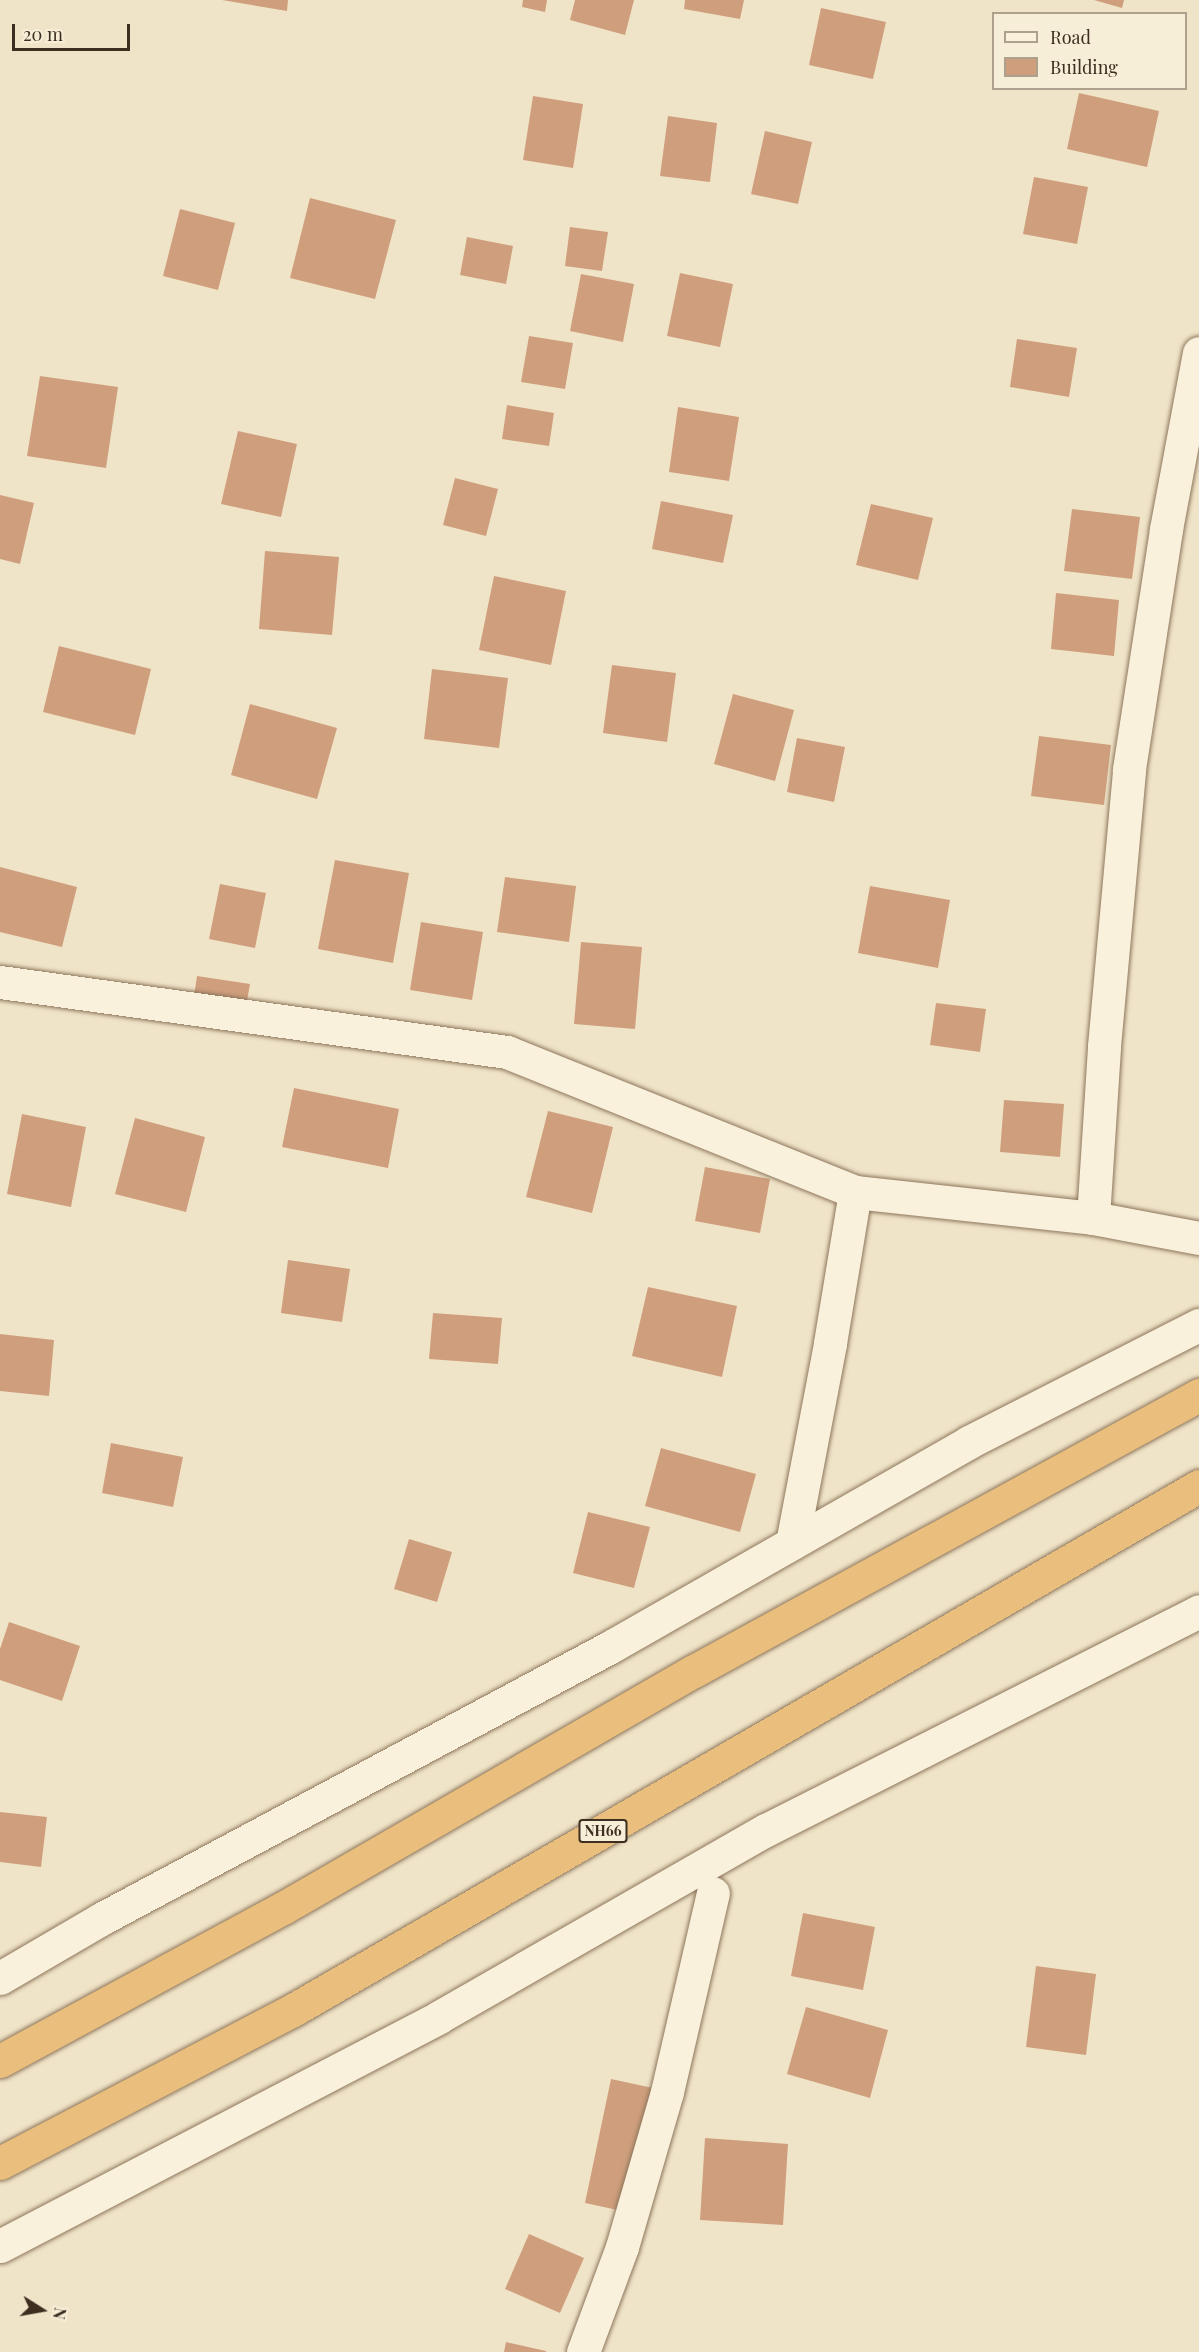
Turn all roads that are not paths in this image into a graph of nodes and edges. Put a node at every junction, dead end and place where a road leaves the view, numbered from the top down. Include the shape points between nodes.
1 (1199, 353) edge
2 (0, 982) edge
3 (855, 1192) junction
4 (1093, 1218) junction
5 (1199, 1238) edge
6 (1199, 1325) edge
7 (1199, 1395) edge
8 (1199, 1486) edge
9 (792, 1543) junction
10 (1199, 1611) edge
11 (713, 1893) dead end
12 (0, 1978) edge
13 (0, 2061) edge
14 (0, 2163) edge
15 (0, 2246) edge
16 (583, 2352) edge

1 - 4 street via 1166,529 1130,769 1104,1046
2 - 3 street via 507,1052
3 - 4 street
3 - 9 street
4 - 5 street
6 - 9 street via 969,1442
7 - 13 highway via 694,1671 283,1908
8 - 14 highway, NH66 via 293,2010
9 - 12 street via 612,1646 101,1919
10 - 15 street via 766,1830 439,2017
11 - 16 street via 664,2103 622,2247

